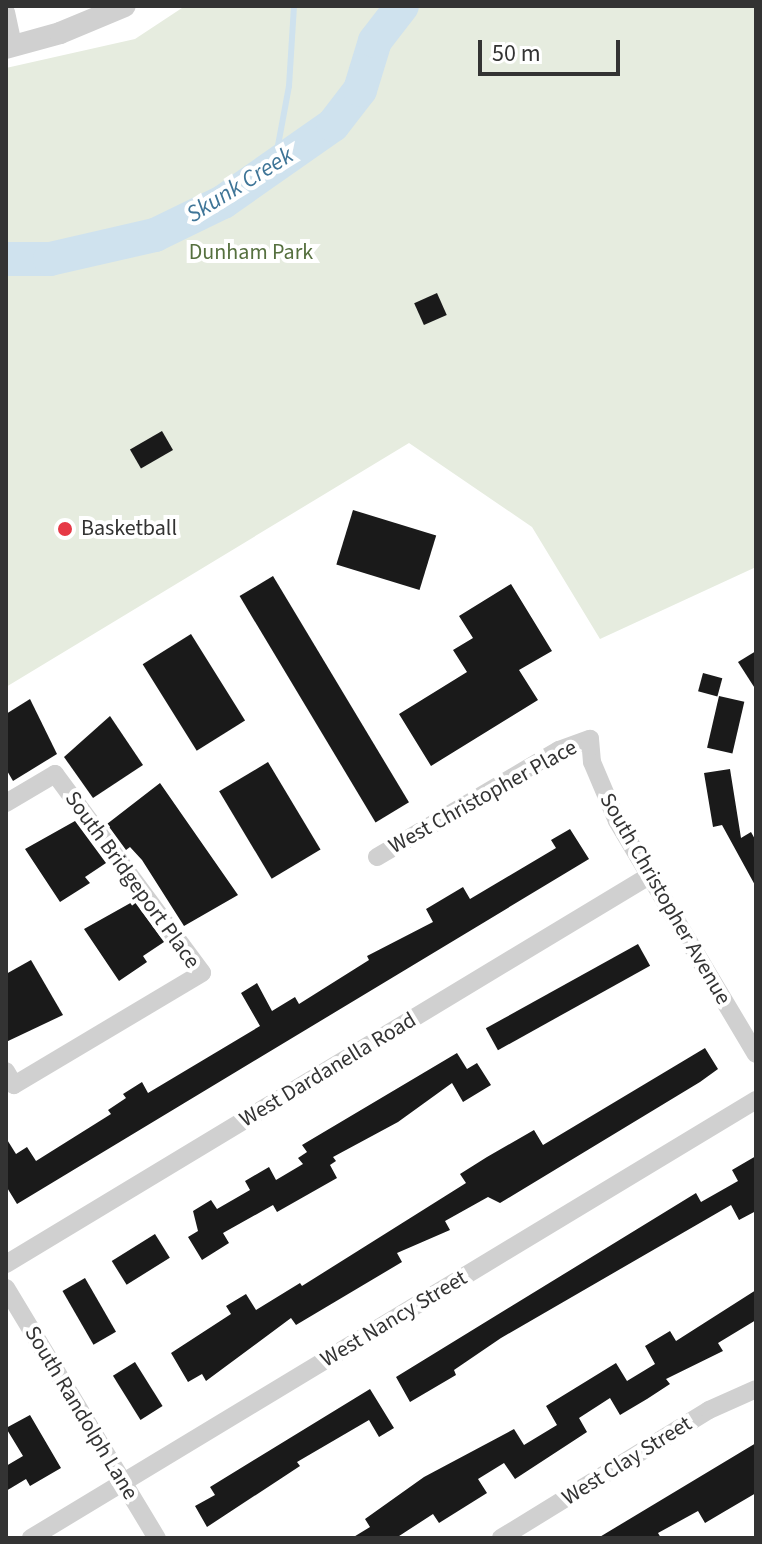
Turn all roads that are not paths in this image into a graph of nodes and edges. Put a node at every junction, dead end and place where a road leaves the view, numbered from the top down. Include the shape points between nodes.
1 (125, 6) edge
2 (6, 12) edge
3 (10, 47) edge
4 (590, 739) joint
5 (6, 803) edge
6 (377, 857) dead end
7 (649, 876) junction
8 (756, 1054) edge
9 (9, 1083) edge
10 (756, 1100) edge
11 (6, 1264) edge
12 (6, 1288) edge
13 (756, 1389) edge
14 (123, 1482) junction
15 (31, 1538) edge
16 (157, 1538) edge
17 (501, 1538) edge

1 - 3 street
2 - 3 street
4 - 6 street, West Christopher Place via 559,750
4 - 7 street, South Christopher Avenue via 600,785
5 - 9 street, South Bridgeport Place via 55,774 202,973
7 - 8 street, South Christopher Avenue
7 - 11 street, West Dardanella Road
10 - 14 street, West Nancy Street
12 - 14 street, South Randolph Lane
13 - 17 street, West Clay Street via 709,1410
14 - 15 street, West Nancy Street
14 - 16 street, South Randolph Lane

